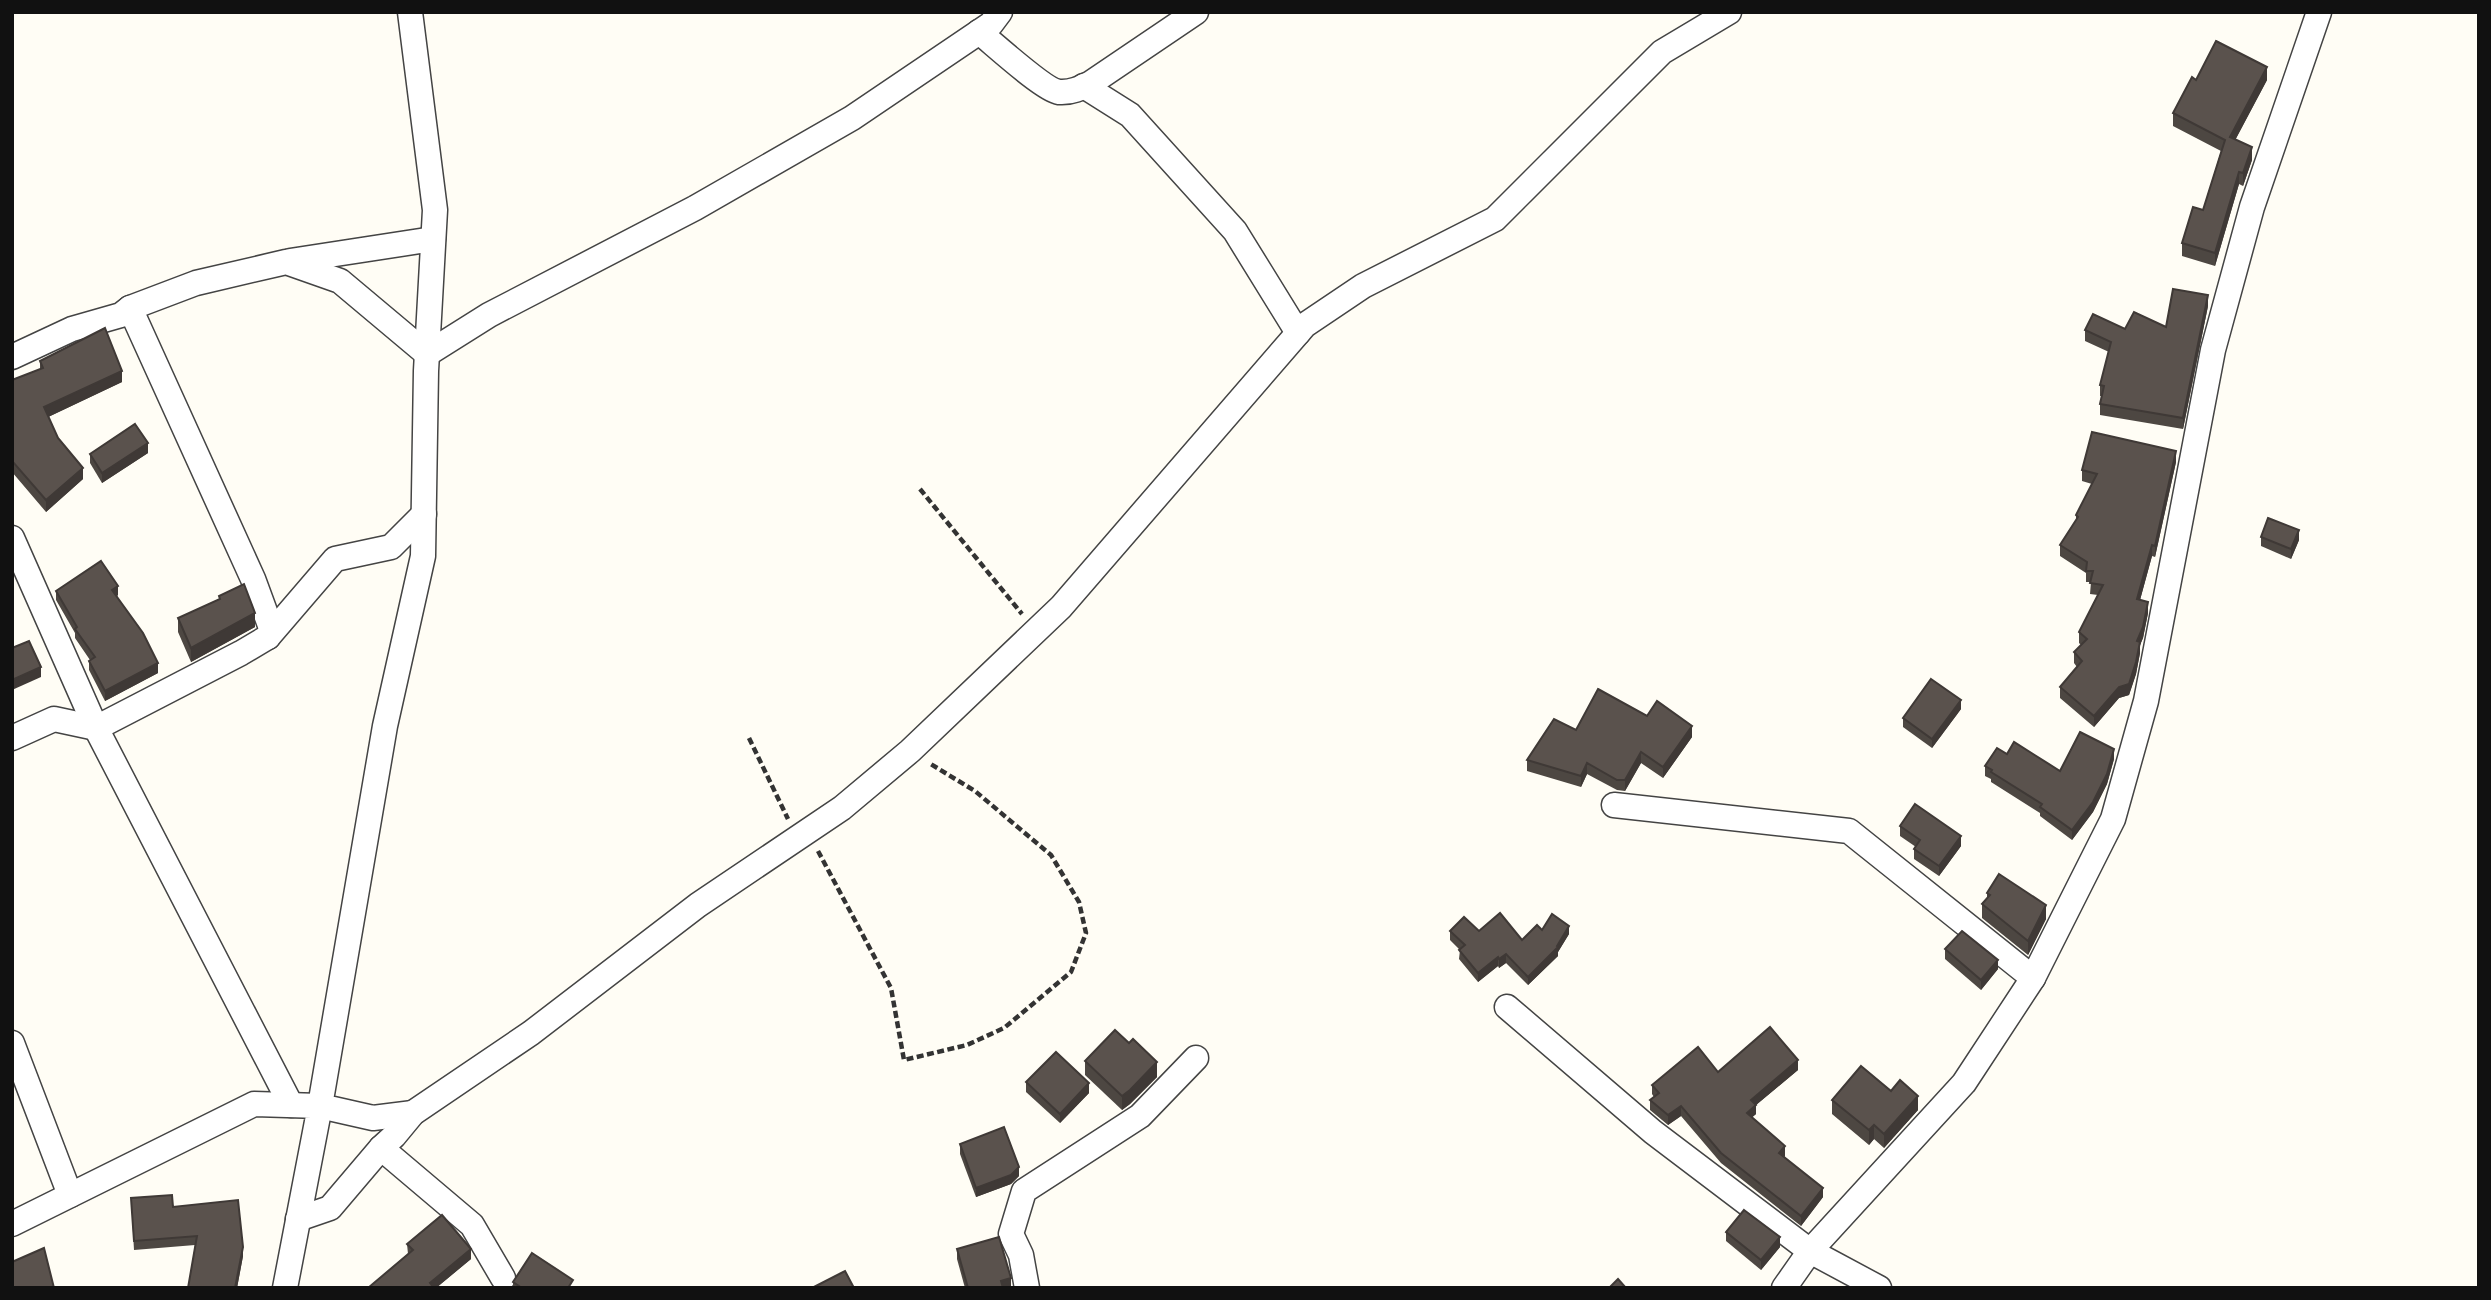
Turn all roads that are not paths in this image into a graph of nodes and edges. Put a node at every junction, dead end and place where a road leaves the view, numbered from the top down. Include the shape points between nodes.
1 (410, 12) edge
2 (1000, 12) edge
3 (1196, 12) edge
4 (1729, 12) edge
5 (2319, 12) edge
6 (979, 32) junction
7 (1084, 86) junction
8 (433, 239) junction
9 (286, 262) junction
10 (130, 308) junction
11 (1298, 333) junction
12 (427, 354) junction
13 (12, 357) edge
14 (424, 514) junction
15 (12, 538) edge
16 (268, 637) junction
17 (96, 728) junction
18 (12, 738) edge
19 (1614, 805) dead end
20 (2033, 978) junction
21 (1507, 1007) dead end
22 (12, 1043) edge
23 (1196, 1058) dead end
24 (291, 1105) junction
25 (320, 1106) junction
26 (413, 1113) junction
27 (381, 1148) junction
28 (70, 1195) junction
29 (298, 1219) junction
30 (12, 1224) edge
31 (1810, 1251) junction
32 (503, 1278) dead end
33 (285, 1288) edge
34 (1027, 1288) edge
35 (1784, 1288) edge
36 (1879, 1288) edge

1 - 8 street via 435,210
2 - 6 street
3 - 7 street
4 - 11 street via 1662,52 1495,219 1363,286
5 - 20 street via 2252,207 2213,351 2146,702 2113,819
6 - 7 street via 1058,92
6 - 12 street via 852,118 695,208 489,315
7 - 11 street via 1130,115 1228,223
8 - 9 street
8 - 12 street
9 - 10 street via 196,283
9 - 12 street via 340,281
10 - 13 street
10 - 16 street via 253,579 271,628
11 - 26 street via 1060,607 910,751 842,808 698,905 531,1033
12 - 14 street
14 - 16 street via 391,547 335,559
14 - 25 street via 423,556 385,726
15 - 17 street
16 - 17 street
17 - 18 street via 54,719
17 - 24 street
19 - 20 street via 1849,831
20 - 31 street via 1964,1083
21 - 31 street via 1653,1132
22 - 28 street
23 - 34 street via 1140,1116 1024,1191 1011,1234 1021,1255
24 - 25 street
24 - 28 street via 254,1104
25 - 26 street via 373,1118
25 - 29 street
26 - 27 street
27 - 29 street via 330,1208
27 - 32 street via 472,1225
28 - 30 street
29 - 33 street
31 - 35 street
31 - 36 street

